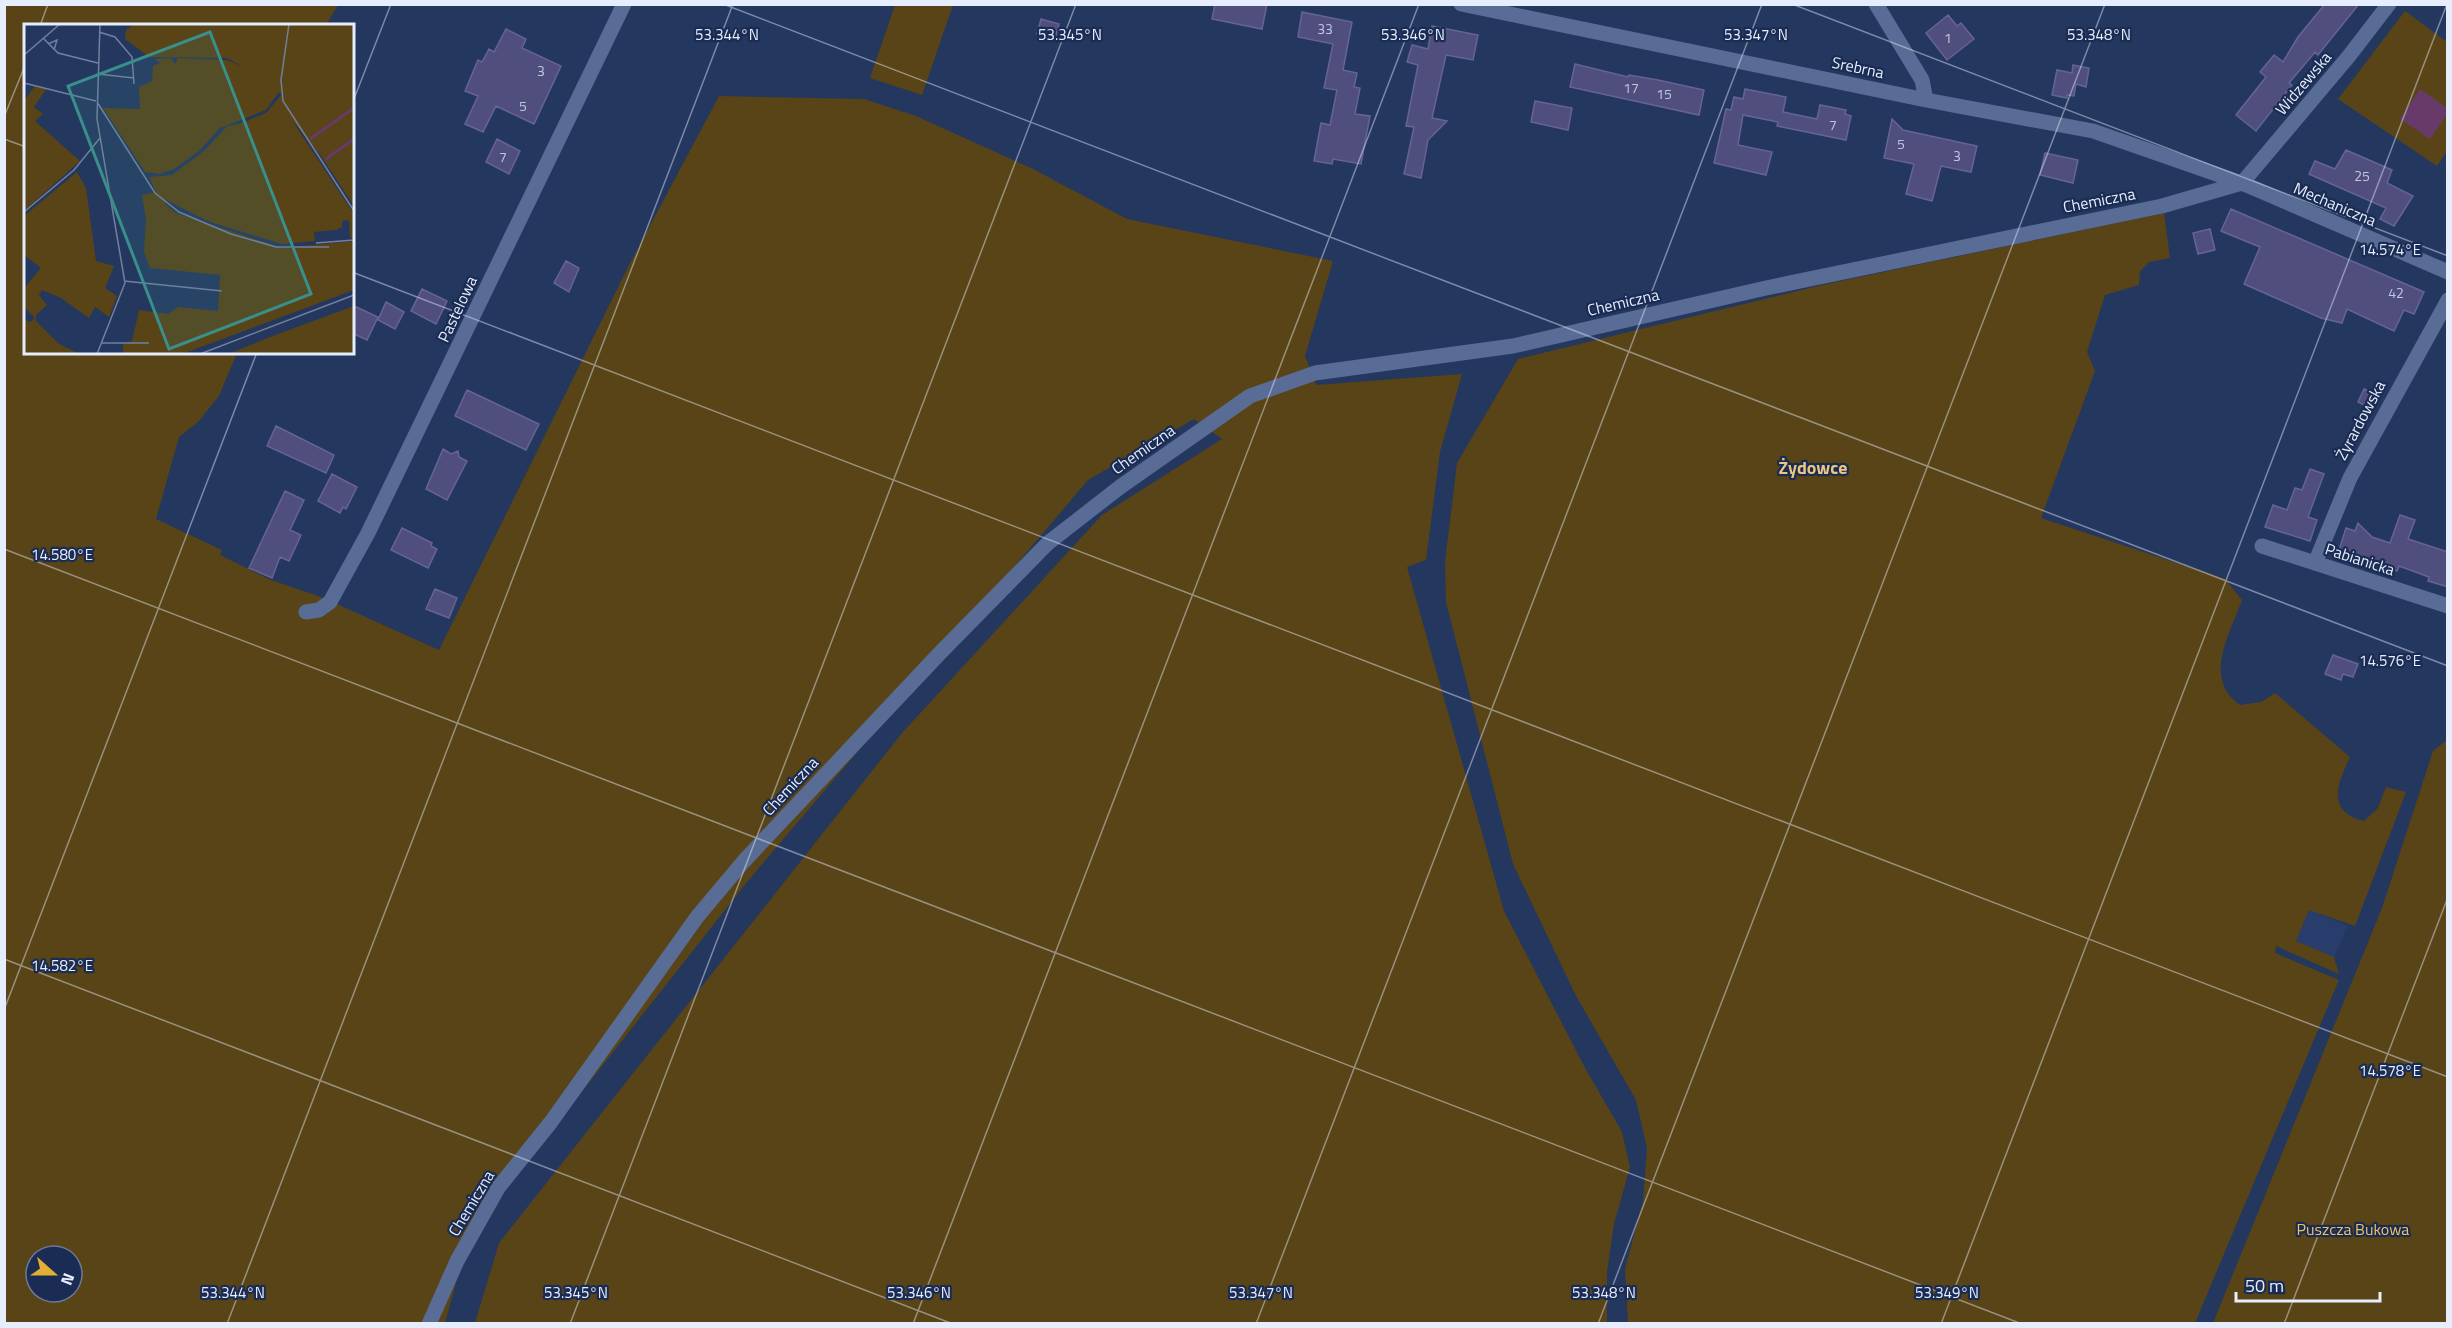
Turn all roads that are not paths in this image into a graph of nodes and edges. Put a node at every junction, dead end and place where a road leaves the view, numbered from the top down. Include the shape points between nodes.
1 (624, 4) edge
2 (1461, 4) edge
3 (1876, 4) edge
4 (2389, 4) edge
5 (1926, 100) junction
6 (2242, 183) junction
7 (2448, 272) edge
8 (2448, 300) edge
9 (2262, 546) dead end
10 (2315, 563) junction
11 (2448, 606) edge
12 (306, 612) dead end
13 (429, 1323) edge

1 - 12 street, Pastelowa via 368,532 330,602 319,610
2 - 5 street, Srebrna
3 - 5 street via 1922,80
4 - 6 street, Widzewska
5 - 6 street, Srebrna via 2093,131
6 - 7 street, Mechaniczna
6 - 13 street, Chemiczna via 2162,206 1766,288 1513,346 1315,373 1250,396 1119,487 1048,543 744,861 698,917 551,1122 498,1188 457,1261
8 - 10 street, Żyrardowska via 2354,469
9 - 10 street, Pabianicka
10 - 11 street, Pabianicka

